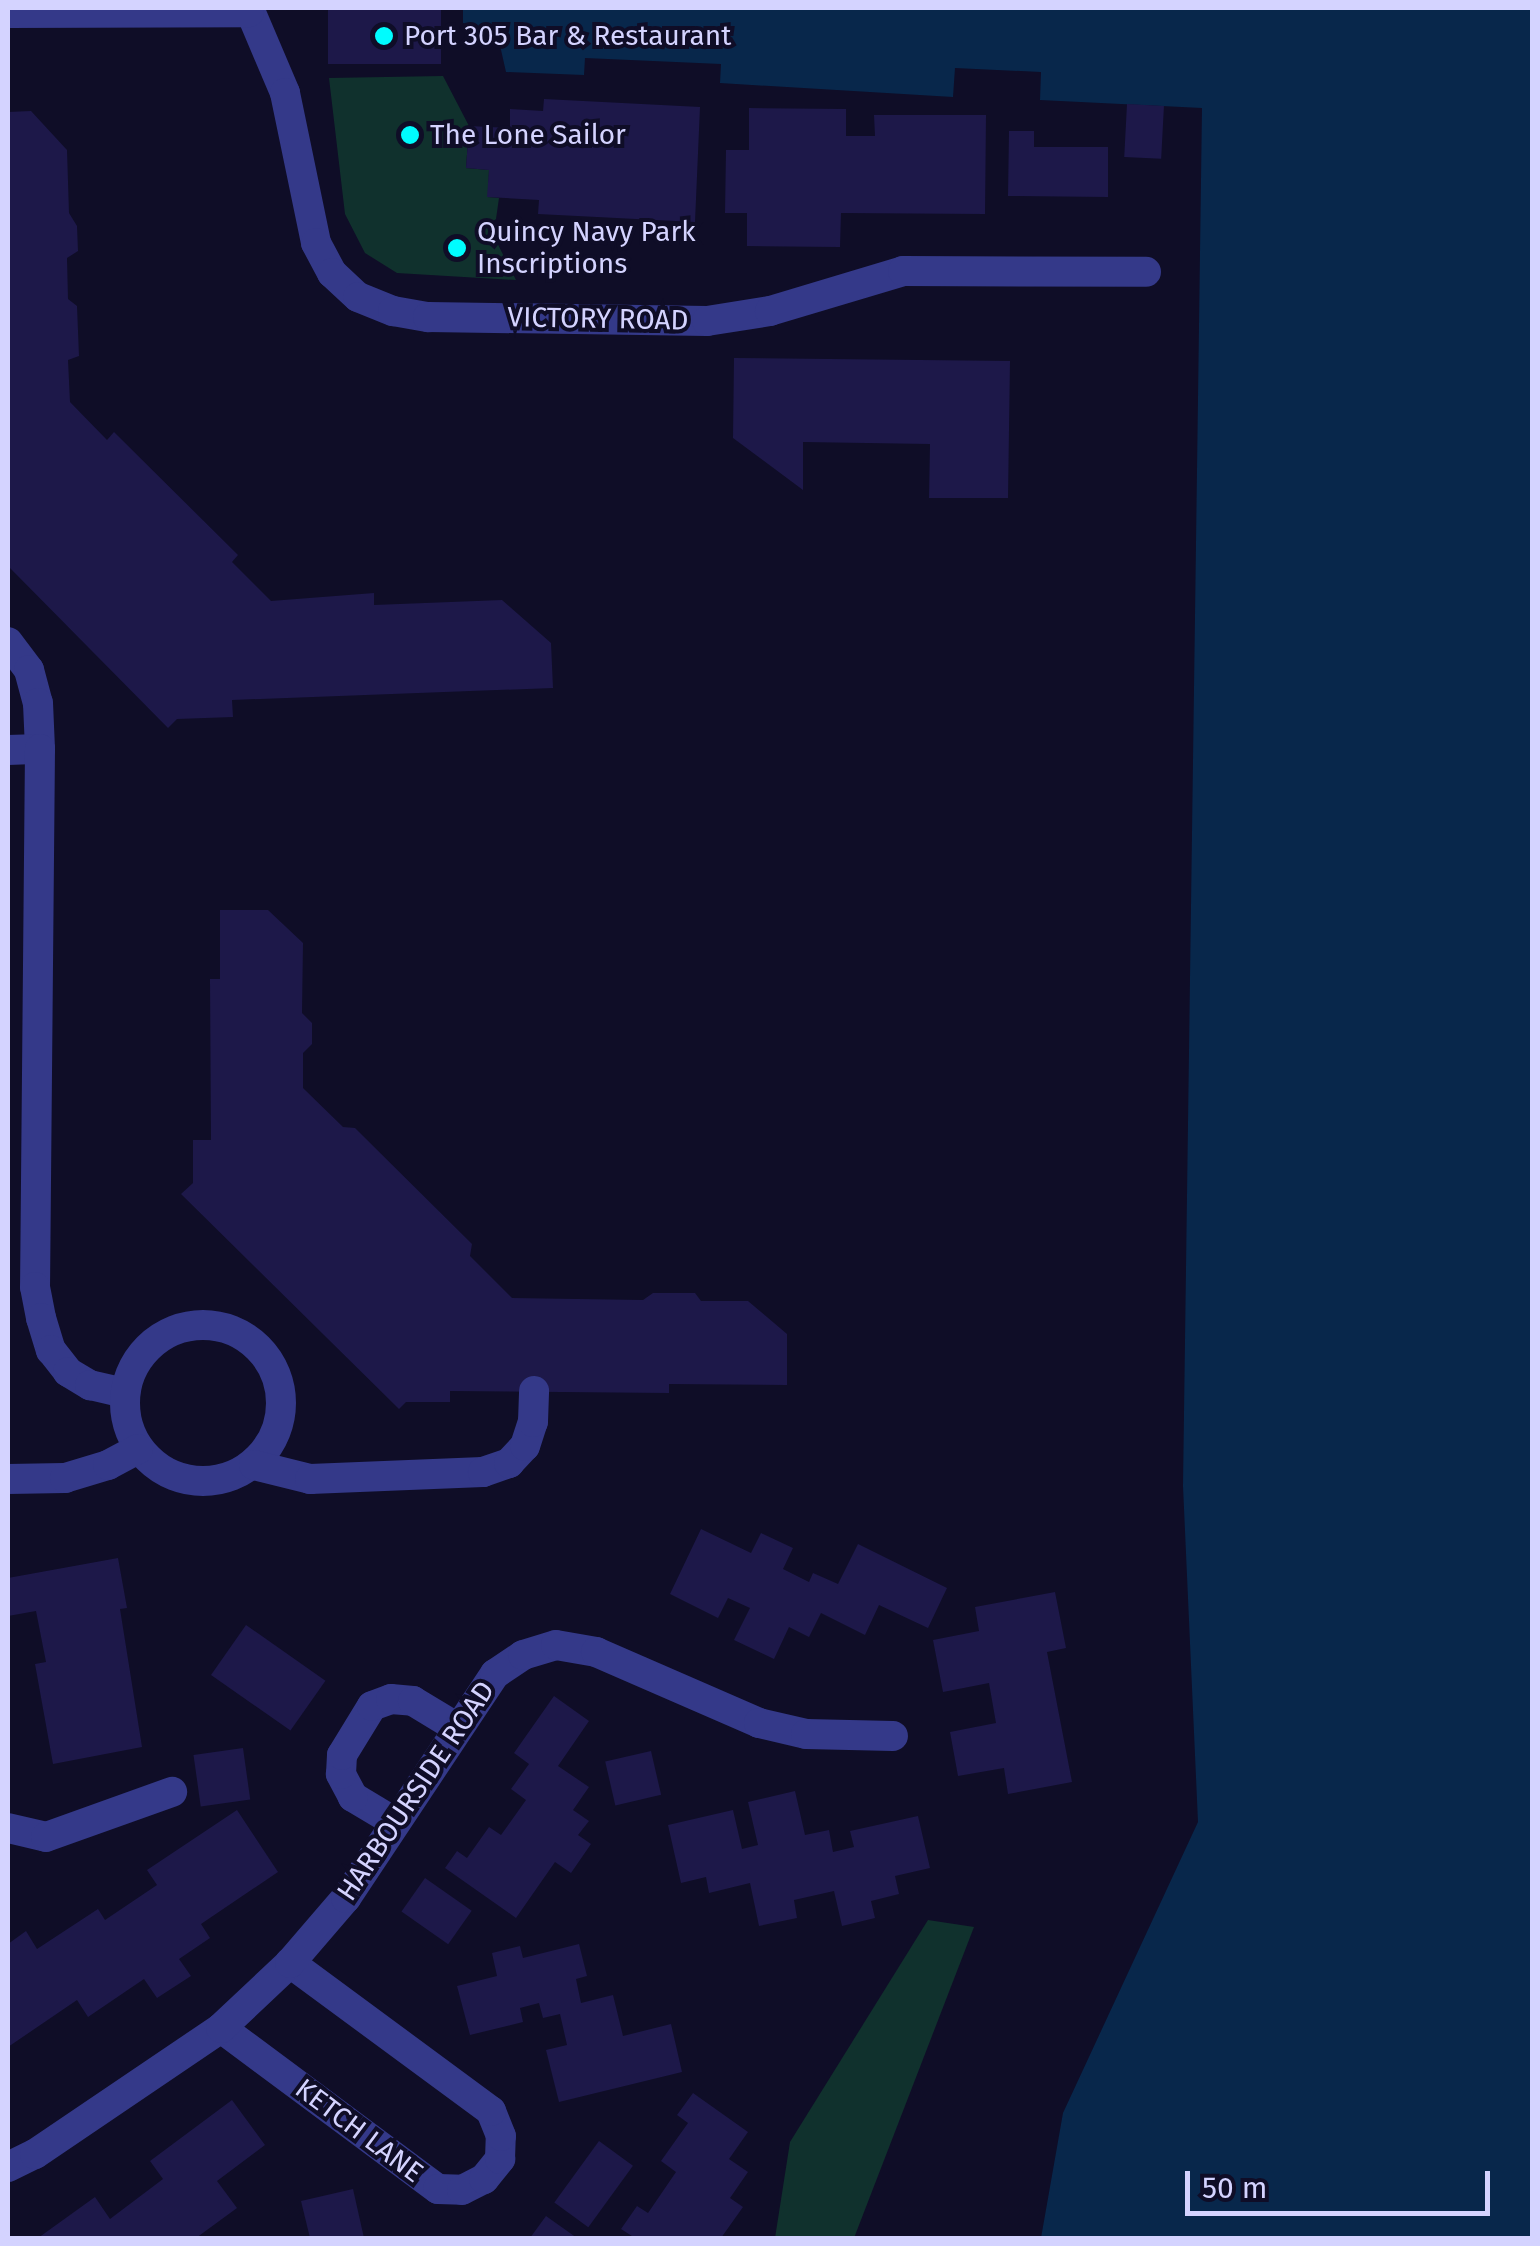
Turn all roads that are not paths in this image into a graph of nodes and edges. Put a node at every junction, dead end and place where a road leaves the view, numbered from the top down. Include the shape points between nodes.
1 (249, 10) edge
2 (8, 13) edge
3 (1146, 272) dead end
4 (8, 642) edge
5 (40, 749) junction
6 (8, 750) edge
7 (534, 1392) dead end
8 (125, 1394) junction
9 (138, 1449) junction
10 (254, 1465) junction
11 (8, 1479) edge
12 (456, 1727) junction
13 (893, 1736) dead end
14 (172, 1792) dead end
15 (393, 1821) junction
16 (8, 1828) edge
17 (290, 1963) junction
18 (221, 2028) junction
19 (8, 2166) edge

1 - 2 street, VICTORY ROAD
1 - 3 street, VICTORY ROAD via 285,93 316,242 332,274 358,297 393,310 428,317 706,321 770,310 903,271
4 - 5 street via 29,670
5 - 6 street
5 - 8 street via 36,1287 51,1350 68,1372
7 - 10 street via 525,1446 509,1463 484,1472 310,1479
8 - 9 street via 126,1424
8 - 10 street via 138,1358 168,1332 201,1323 232,1328 276,1369 283,1410 273,1442
9 - 10 street via 160,1470 186,1481 222,1481
9 - 11 street via 65,1478
12 - 13 street, HARBOURSIDE ROAD via 495,1674 523,1654 556,1645 596,1652 759,1724 806,1734
12 - 15 street, HARBOURSIDE ROAD
12 - 15 street via 413,1701 372,1706 342,1755 341,1774 352,1796
14 - 16 street via 46,1837
15 - 17 street, HARBOURSIDE ROAD via 346,1898
17 - 18 street, HARBOURSIDE ROAD
17 - 18 street, KETCH LANE via 491,2111 501,2136 500,2159 484,2179 462,2190 438,2189
18 - 19 street, HARBOURSIDE ROAD

